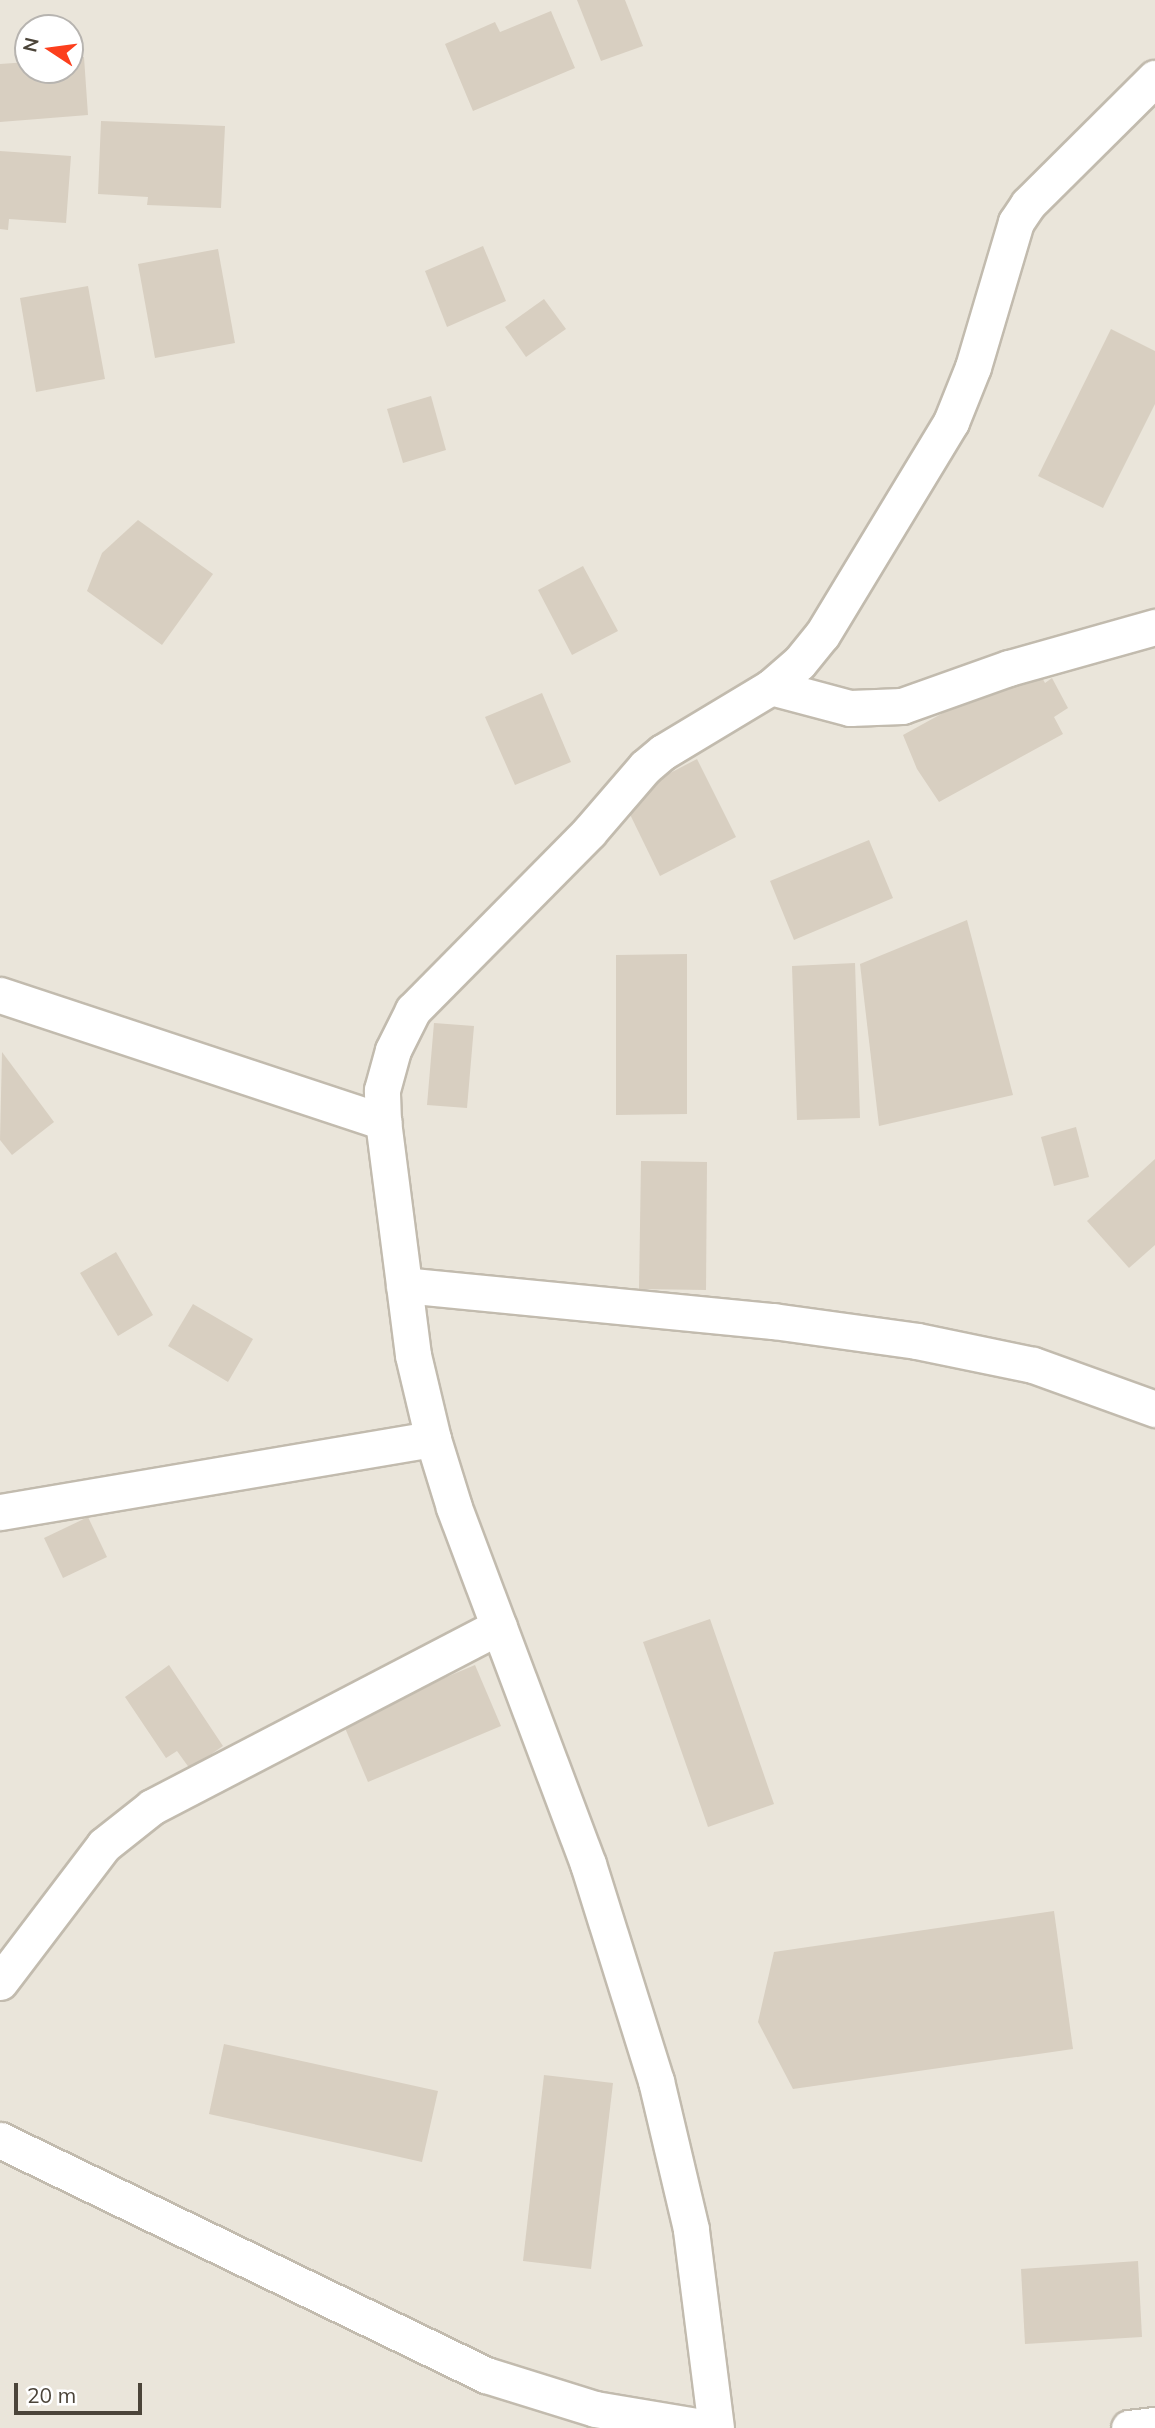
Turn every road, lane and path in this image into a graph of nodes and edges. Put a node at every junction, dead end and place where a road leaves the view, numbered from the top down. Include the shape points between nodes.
1 (1155, 78) edge
2 (1155, 627) edge
3 (771, 687) junction
4 (0, 995) edge
5 (383, 1122) junction
6 (404, 1285) junction
7 (1155, 1409) edge
8 (433, 1439) junction
9 (0, 1512) edge
10 (499, 1626) junction
11 (0, 1982) edge
12 (0, 2140) edge
13 (650, 2424) edge
14 (1155, 2425) edge
15 (708, 2428) edge
16 (716, 2428) edge
17 (1129, 2428) edge

1 - 3 street via 1028,204 1016,222 973,368 951,422 822,635
2 - 3 street via 1009,668 902,706 850,708
3 - 5 street via 645,767 589,832 414,1010 393,1050 382,1090
4 - 5 street
5 - 6 street
6 - 7 street via 773,1321 917,1341 1033,1365
6 - 8 street via 413,1355
8 - 9 street
8 - 10 street
10 - 11 street via 152,1807 104,1845
10 - 16 street via 588,1864 656,2081 691,2229
12 - 13 street via 486,2375
13 - 15 street
14 - 17 street

